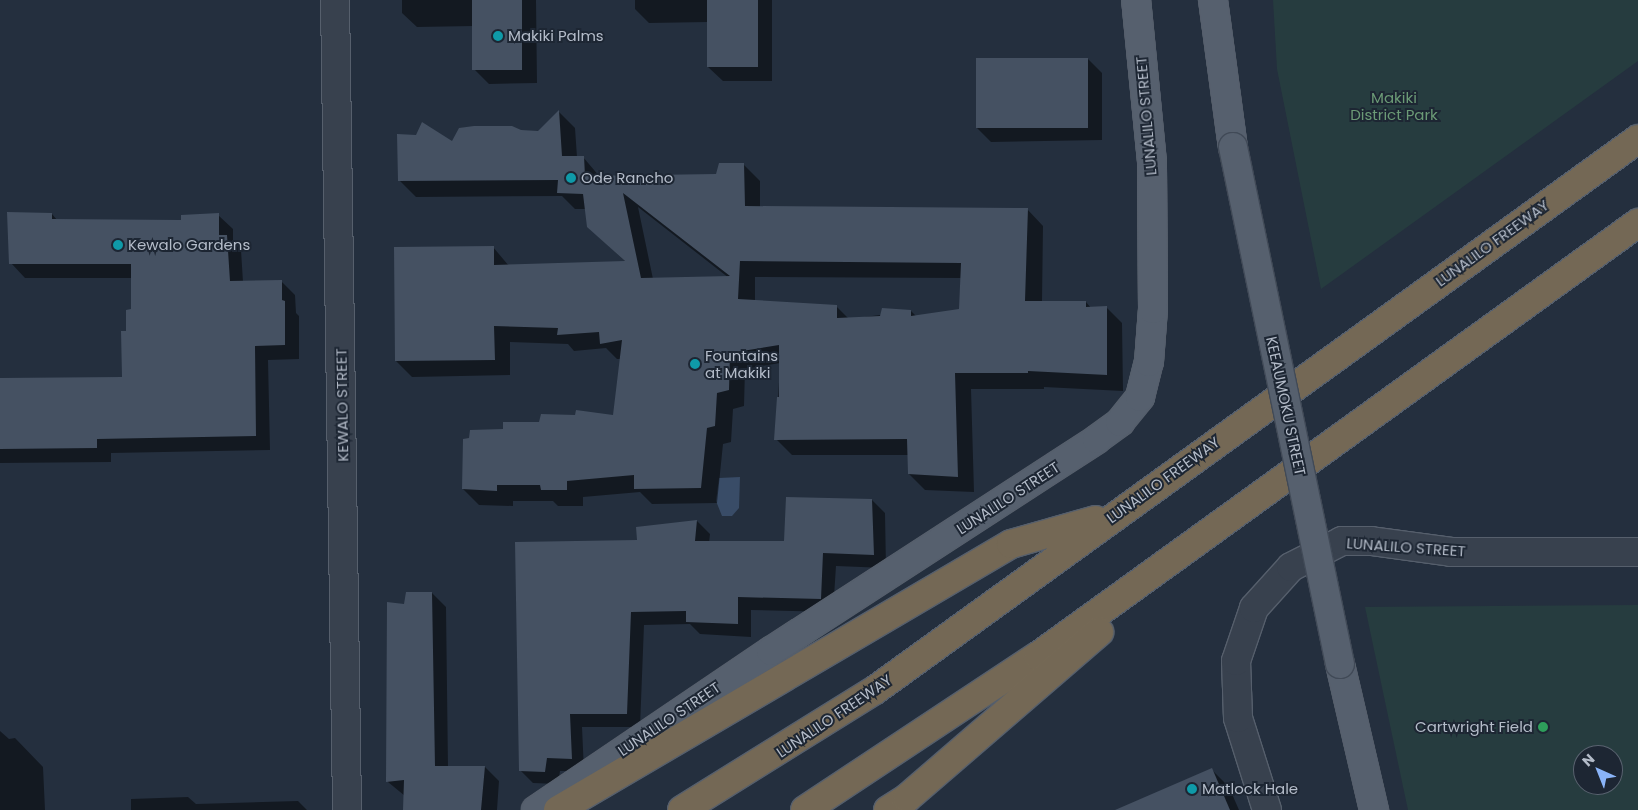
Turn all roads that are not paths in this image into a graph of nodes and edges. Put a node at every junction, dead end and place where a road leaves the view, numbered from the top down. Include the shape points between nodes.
1 (335, 0) edge
2 (1136, 0) edge
3 (1213, 0) edge
4 (1638, 139) edge
5 (1638, 223) edge
6 (1114, 515) junction
7 (1228, 521) junction
8 (1638, 552) edge
9 (347, 810) edge
10 (536, 810) edge
11 (558, 810) edge
12 (682, 810) edge
13 (805, 810) edge
14 (888, 810) edge
15 (1267, 810) edge
16 (1374, 810) edge

1 - 9 street, KEWALO STREET
2 - 10 main road, LUNALILO STREET via 1152,162 1153,309 1150,362 1140,397 1120,422 1098,439 771,650
3 - 16 main road, KEEAUMOKU STREET, bridge via 1234,156 1340,664
4 - 6 highway, LUNALILO FREEWAY
5 - 7 highway
6 - 11 highway via 1011,544
6 - 12 highway, LUNALILO FREEWAY via 875,690
7 - 13 highway via 1038,656
7 - 14 highway via 915,791
8 - 15 street, LUNALILO STREET via 1451,552 1371,541 1342,541 1291,566 1254,608 1236,660 1238,718

